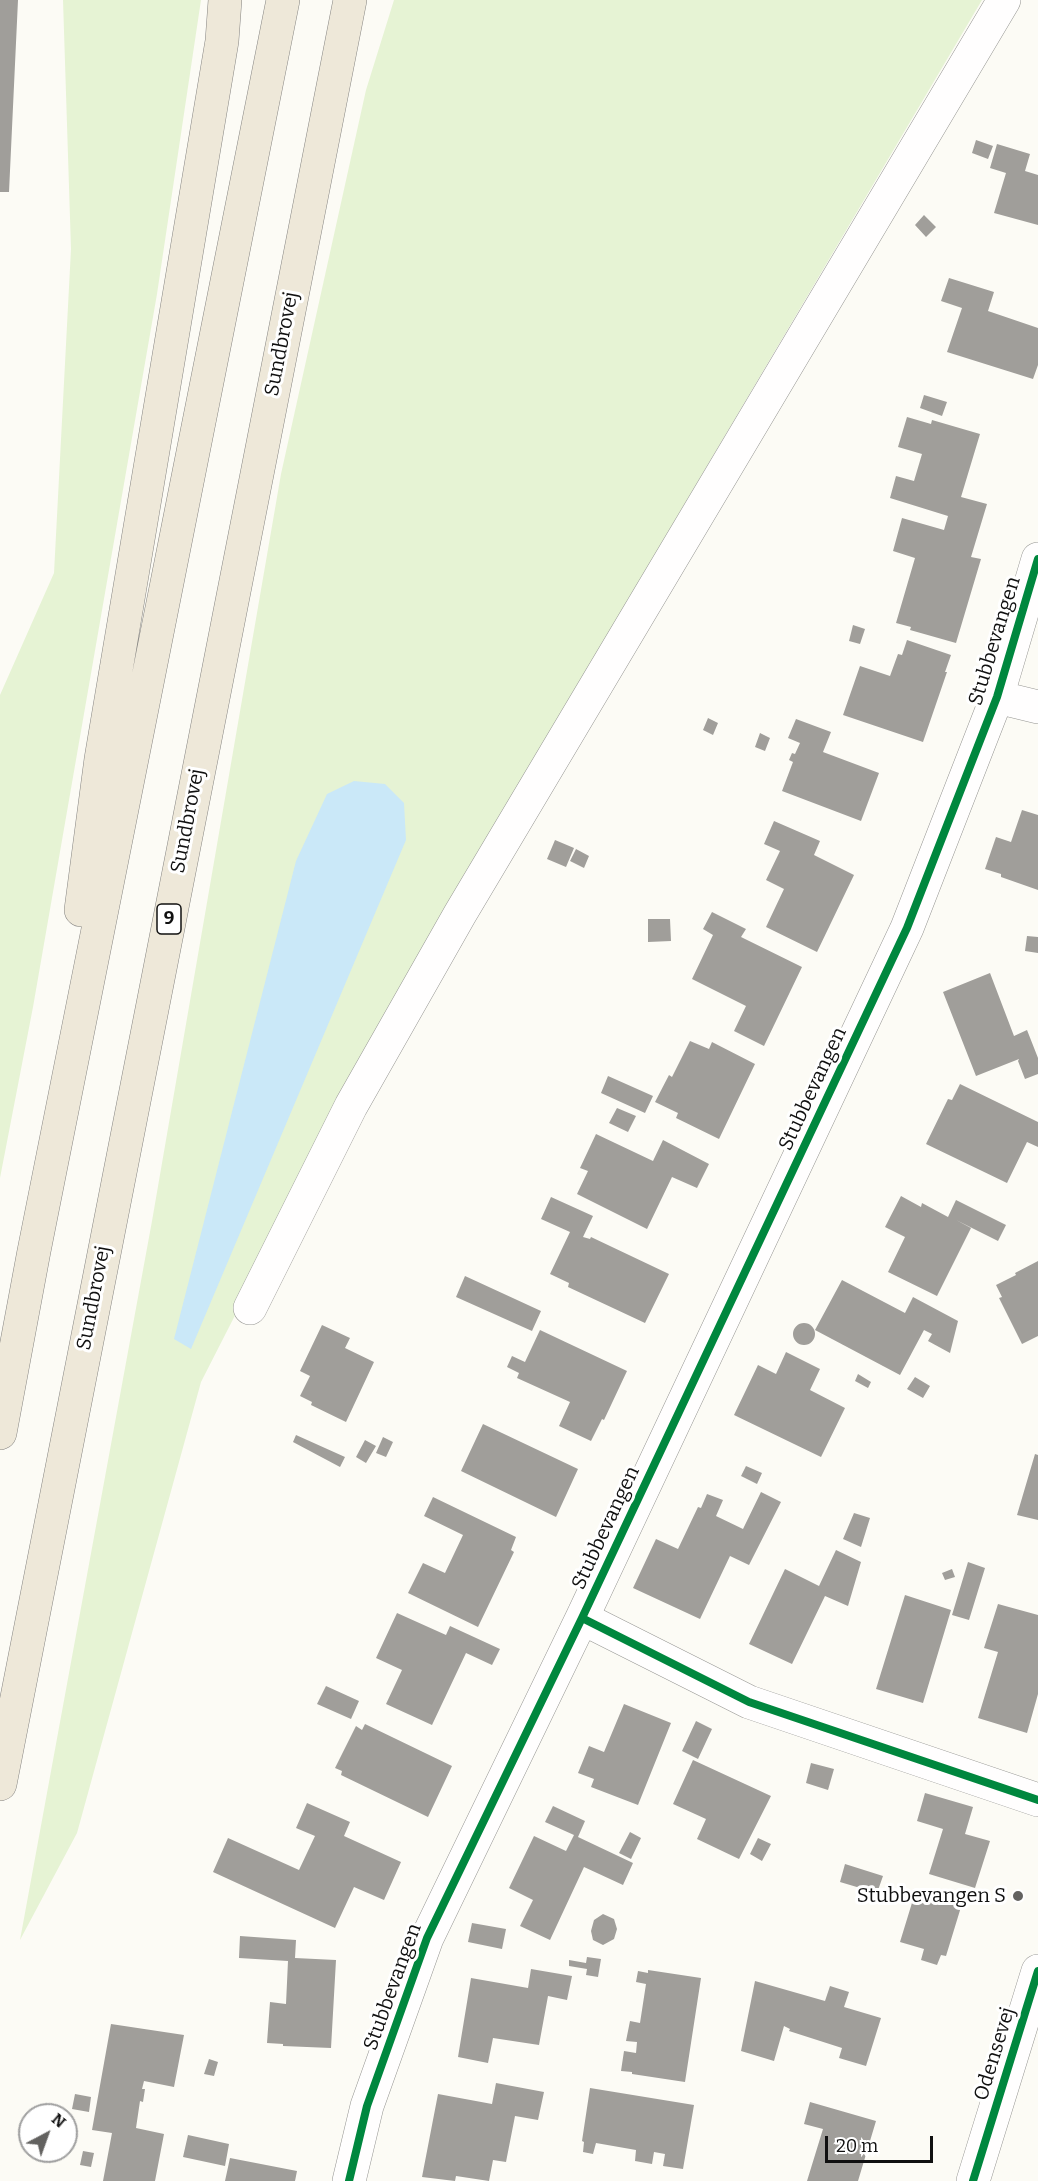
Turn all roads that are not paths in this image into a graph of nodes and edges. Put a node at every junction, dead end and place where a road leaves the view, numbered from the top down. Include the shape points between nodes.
1 (225, 0) edge
2 (283, 0) edge
3 (350, 0) edge
4 (363, 0) edge
5 (1004, 0) edge
6 (339, 53) junction
7 (1038, 559) edge
8 (997, 697) junction
9 (1038, 707) edge
10 (33, 1251) junction
11 (250, 1308) dead end
12 (0, 1433) edge
13 (582, 1618) junction
14 (0, 1784) edge
15 (1038, 1800) edge
16 (1038, 1971) edge
17 (350, 2181) edge
18 (974, 2181) edge

1 - 10 main road via 222,41 101,759
2 - 10 main road
3 - 6 main road, Sundbrovej / 9
4 - 6 main road
5 - 11 street via 460,914 351,1106
6 - 14 main road, Sundbrovej / 9
7 - 8 street, Stubbevangen
8 - 9 street, Stubbevangen
8 - 13 street, Stubbevangen via 908,928
10 - 12 main road
13 - 15 street, Stubbevangen via 750,1702
13 - 17 street, Stubbevangen via 427,1938 367,2106
16 - 18 street, Odensevej

